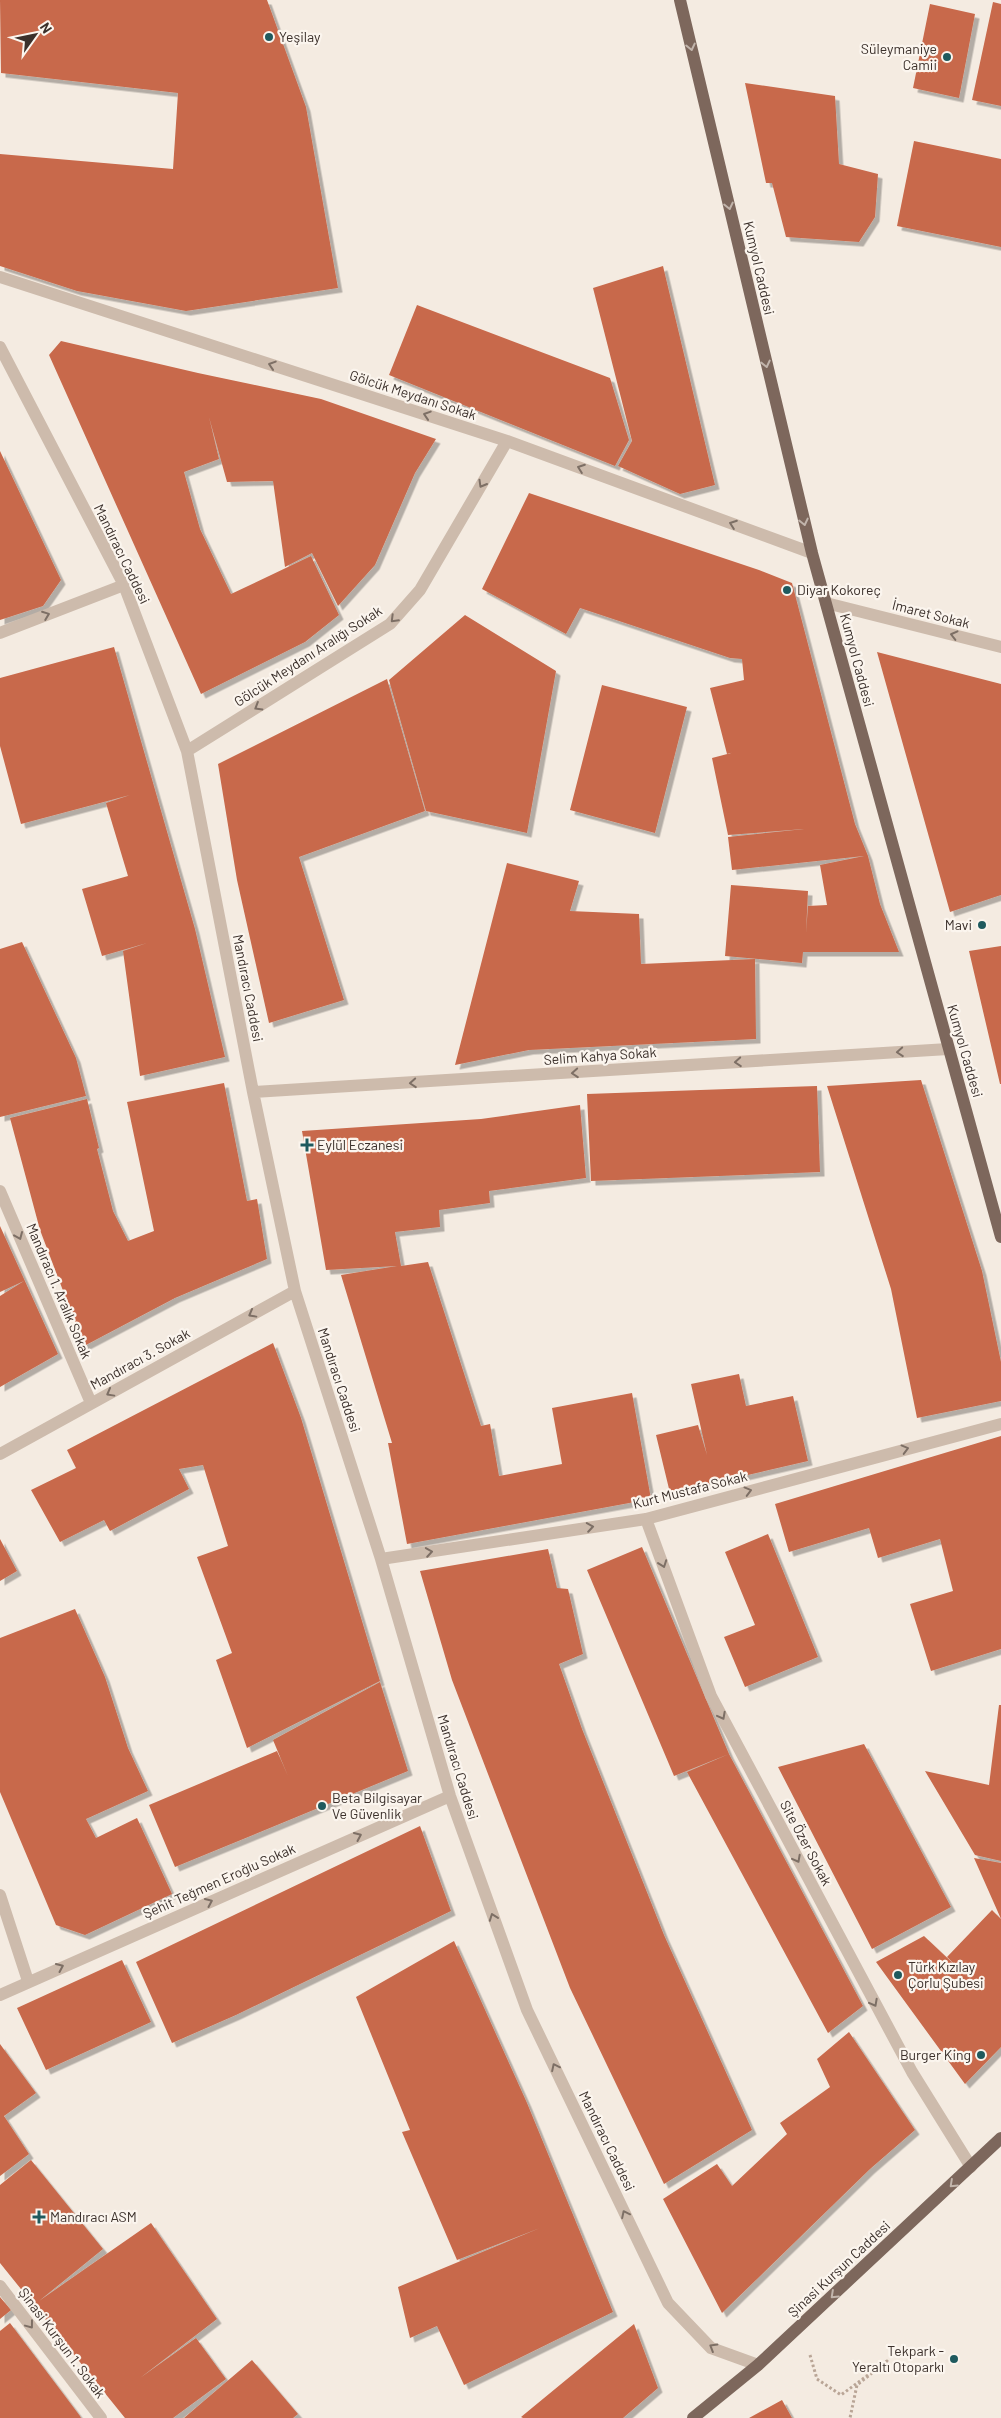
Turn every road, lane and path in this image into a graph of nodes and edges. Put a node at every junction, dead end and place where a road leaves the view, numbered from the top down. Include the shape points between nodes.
1 (680, 0) edge
2 (0, 277) edge
3 (0, 347) edge
4 (507, 441) junction
5 (812, 553) junction
6 (124, 585) junction
7 (826, 603) junction
8 (0, 633) edge
9 (1001, 647) edge
10 (187, 751) junction
11 (948, 1049) junction
12 (253, 1092) junction
13 (0, 1191) edge
14 (1001, 1237) edge
15 (295, 1291) junction
16 (91, 1403) junction
17 (1001, 1424) edge
18 (0, 1454) edge
19 (646, 1518) junction
20 (381, 1559) junction
21 (450, 1796) junction
22 (0, 1895) edge
23 (28, 1980) junction
24 (0, 1994) edge
25 (1001, 2138) edge
26 (971, 2167) junction
27 (0, 2286) edge
28 (810, 2354) dead end
29 (758, 2365) junction
30 (101, 2418) edge
31 (693, 2418) edge
32 (850, 2418) edge

1 -> 5 main road, Kumyol Caddesi
4 -> 2 street, Gölcük Meydanı Sokak
3 - 6 street, Mandıracı Caddesi
5 -> 4 street, Gölcük Meydanı Sokak
4 -> 10 street, Gölcük Meydanı Aralığı Sokak via 420,590 390,624
5 - 7 main road, Kumyol Caddesi
8 -> 6 street
6 - 10 street, Mandıracı Caddesi
9 -> 7 street, İmaret Sokak
7 - 11 main road, Kumyol Caddesi
10 - 12 street, Mandıracı Caddesi
11 -> 12 street, Selim Kahya Sokak
11 - 14 main road, Kumyol Caddesi
12 - 15 street, Mandıracı Caddesi
13 -> 16 street, Mandıracı 1. Aralık Sokak
15 -> 16 street, Mandıracı 3. Sokak
15 - 20 street, Mandıracı Caddesi
16 - 18 street, Mandıracı 3. Sokak
19 -> 17 street, Kurt Mustafa Sokak
20 -> 19 street, Kurt Mustafa Sokak
19 -> 26 street, Site Özer Sokak via 712,1696 912,2072
20 - 21 street, Mandıracı Caddesi
23 -> 21 street, Şehit Teğmen Eroğlu Sokak
29 -> 21 street, Mandıracı Caddesi via 711,2348 668,2303 527,2010
22 - 23 street
23 - 24 street, Şehit Teğmen Eroğlu Sokak
25 - 26 main road, Şinasi Kurşun Caddesi
26 -> 29 main road, Şinasi Kurşun Caddesi
27 -> 30 street, Şinasi Kurşun 1. Sokak
28 - 32 path via 817,2379 841,2396 887,2361 857,2385
29 - 31 main road, Şinasi Kurşun Caddesi

